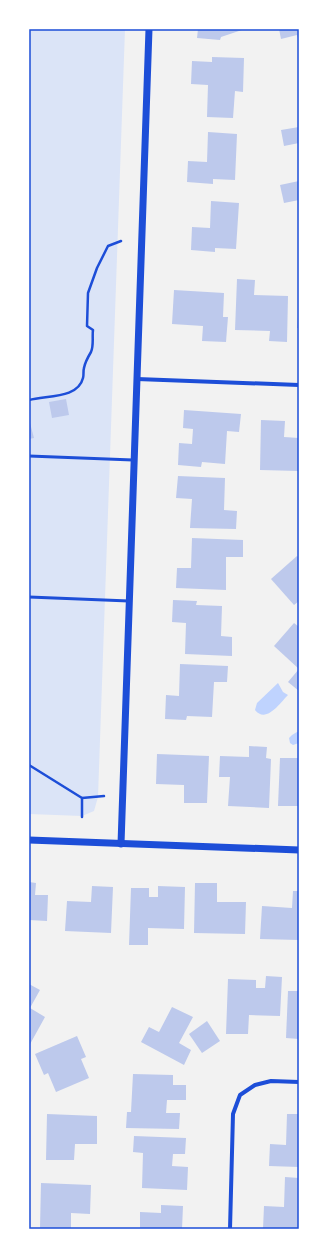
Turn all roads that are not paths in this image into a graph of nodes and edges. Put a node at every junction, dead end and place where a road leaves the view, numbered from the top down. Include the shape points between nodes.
1 (149, 29) edge
2 (137, 379) junction
3 (299, 385) edge
4 (29, 456) edge
5 (134, 460) junction
6 (29, 597) edge
7 (129, 601) junction
8 (29, 840) edge
9 (121, 844) junction
10 (299, 850) edge
11 (299, 1082) edge
12 (230, 1229) edge

1 - 2 street
2 - 3 street
2 - 5 street
4 - 5 lane
5 - 7 street
6 - 7 lane
7 - 9 street
8 - 9 street
9 - 10 street
11 - 12 street via 271,1081 255,1085 240,1095 233,1114

